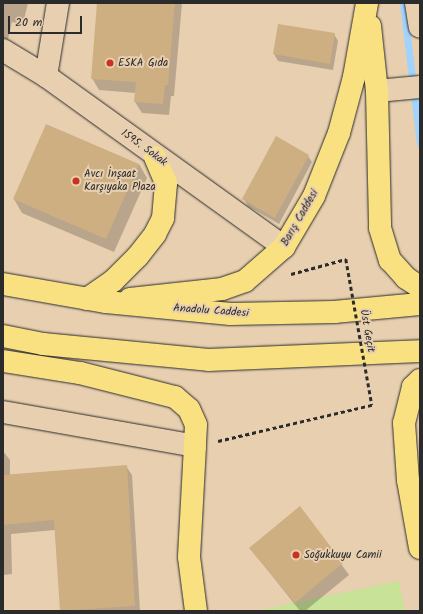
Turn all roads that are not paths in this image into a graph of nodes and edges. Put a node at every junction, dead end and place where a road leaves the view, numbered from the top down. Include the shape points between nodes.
1 (58, 3) edge
2 (367, 3) edge
3 (416, 3) edge
4 (420, 27) edge
5 (3, 50) edge
6 (46, 76) junction
7 (420, 87) edge
8 (377, 91) junction
9 (154, 157) junction
10 (284, 247) junction
11 (3, 284) edge
12 (420, 287) edge
13 (96, 301) junction
14 (420, 304) edge
15 (3, 336) edge
16 (420, 351) edge
17 (3, 361) edge
18 (420, 380) edge
19 (3, 412) edge
20 (195, 446) junction
21 (420, 548) edge
22 (196, 611) edge

1 - 6 street
2 - 8 main road, Barış Caddesi
2 - 10 main road, Barış Caddesi via 354,77 339,132 314,196
3 - 4 street
5 - 6 street, 1595. Sokak
6 - 9 street, 1595. Sokak
7 - 8 street
8 - 12 main road, Barış Caddesi via 380,228 390,260 406,278
9 - 10 street, 1595. Sokak
9 - 13 main road via 166,183 163,218 155,234 138,256
10 - 13 main road, Barış Caddesi via 245,281 222,289
11 - 13 main road, Anadolu Caddesi
13 - 14 main road, Anadolu Caddesi via 230,314 334,312
15 - 16 main road via 43,344 208,360
17 - 20 main road via 80,373 175,397 189,409 196,425
18 - 21 main road via 413,387 404,423 408,480
19 - 20 street
20 - 22 main road via 189,556

